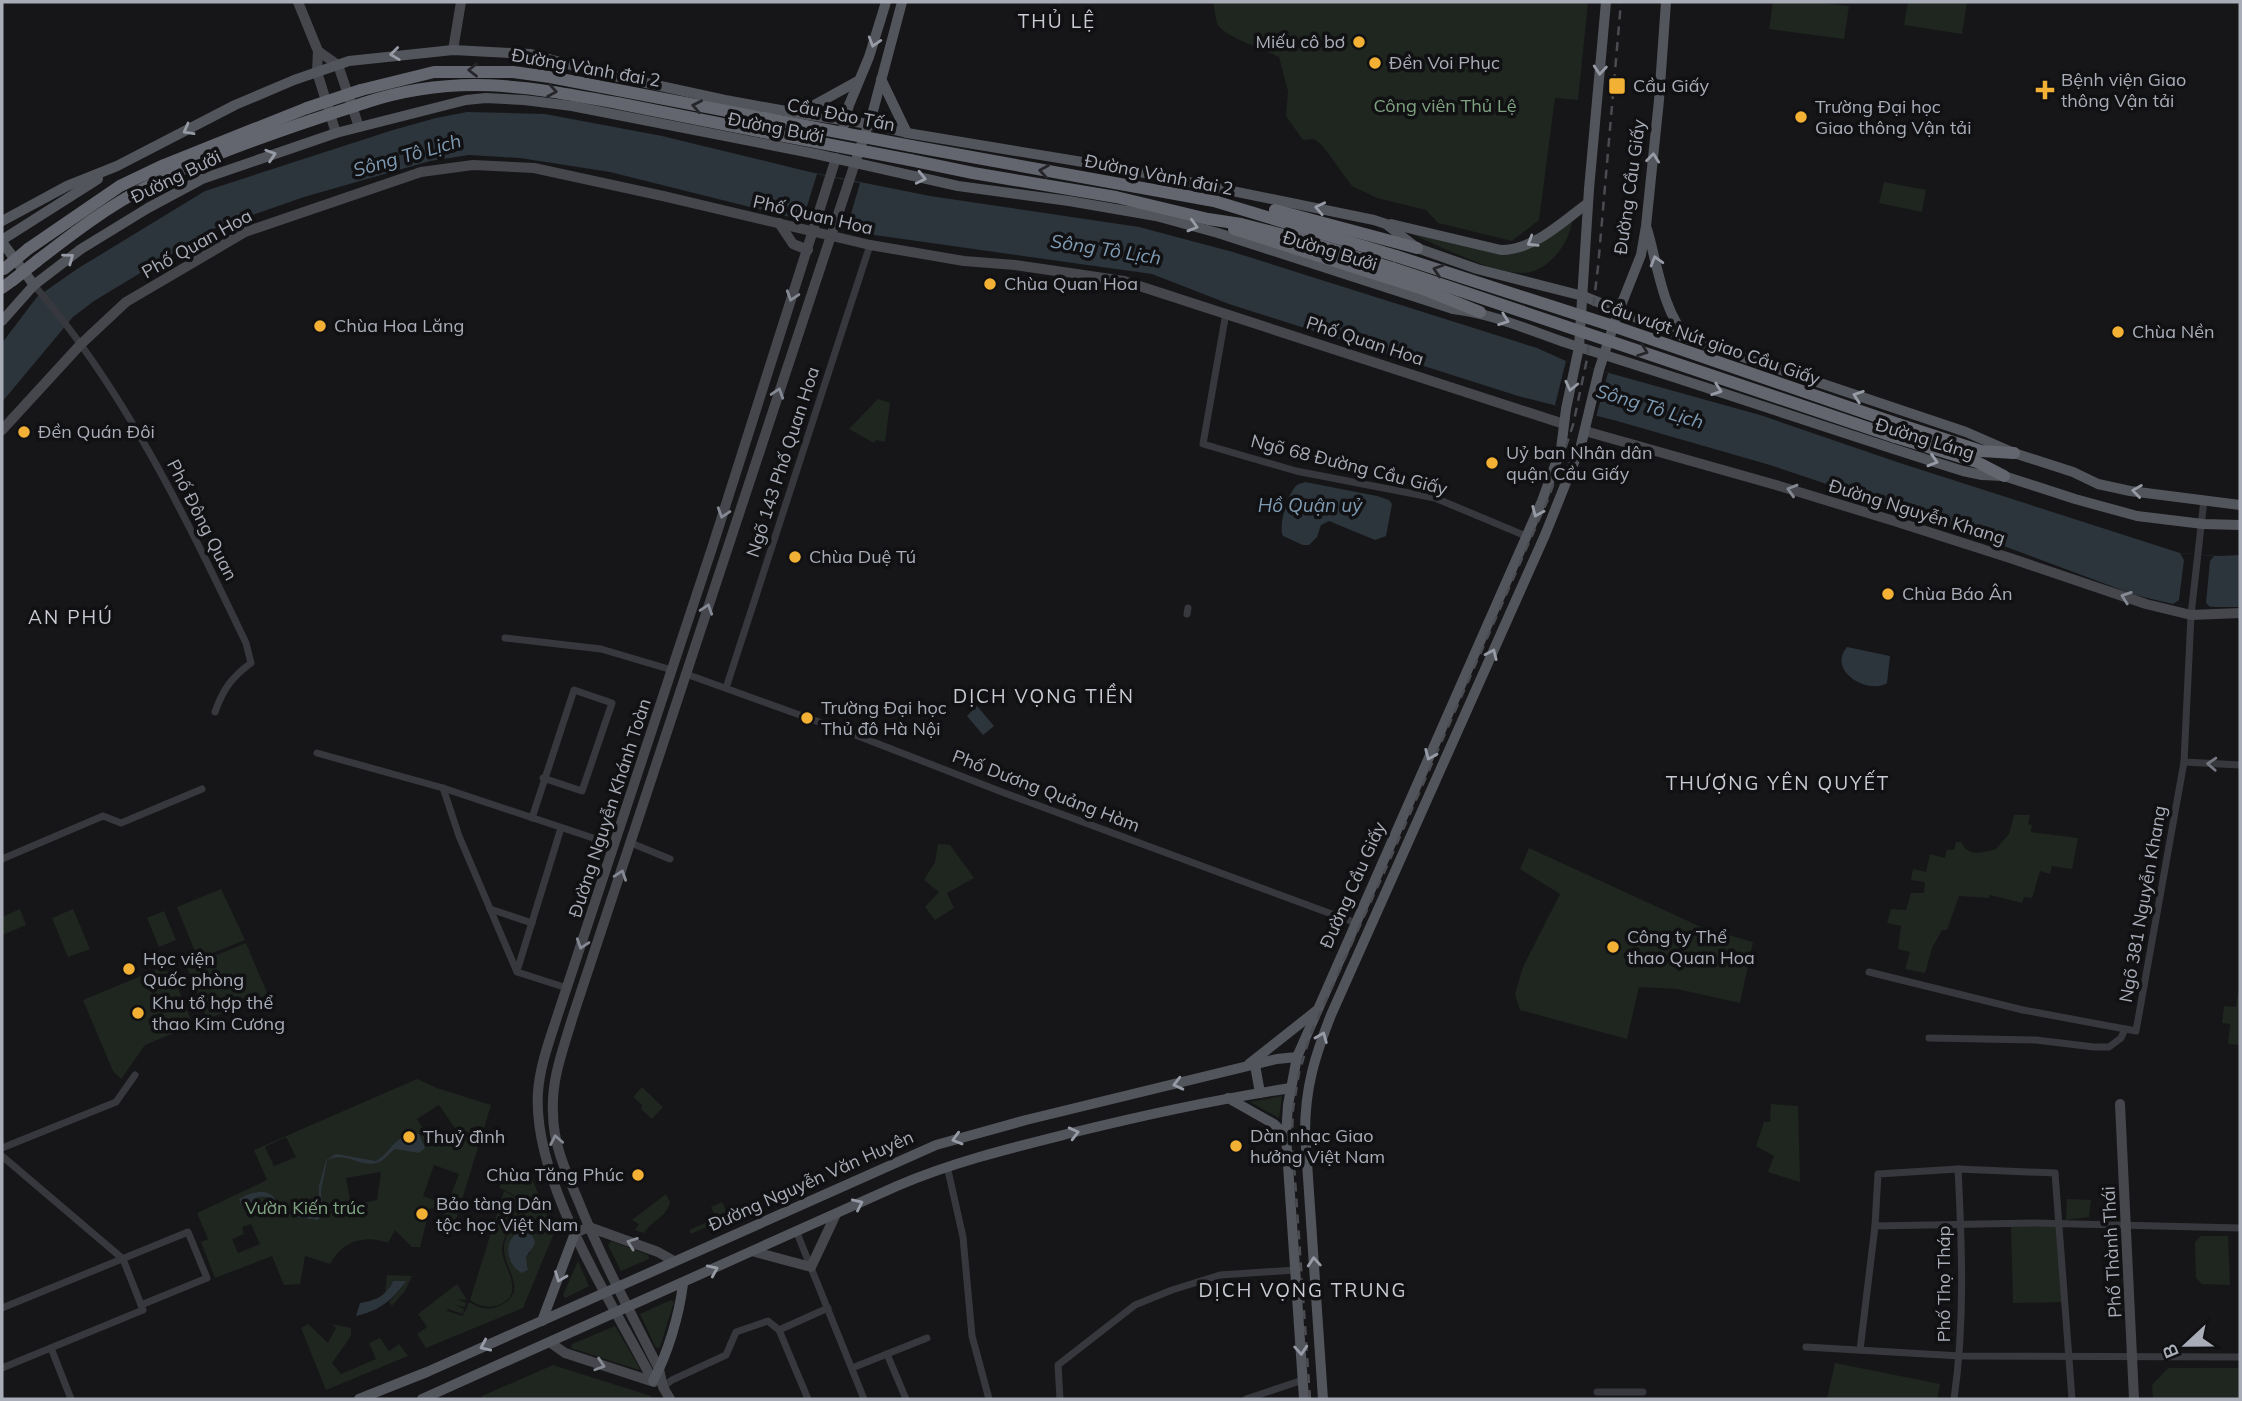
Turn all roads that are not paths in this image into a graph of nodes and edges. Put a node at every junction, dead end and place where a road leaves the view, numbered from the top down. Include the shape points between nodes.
1 (298, 2) edge
2 (461, 2) edge
3 (886, 2) edge
4 (902, 2) edge
5 (1606, 2) edge
6 (1666, 2) edge
7 (453, 50) junction
8 (318, 51) junction
9 (338, 65) junction
10 (317, 72) junction
11 (881, 79) junction
12 (858, 81) junction
13 (309, 114) junction
14 (804, 114) junction
15 (764, 118) joint
16 (846, 120) junction
17 (869, 124) junction
18 (359, 127) junction
19 (763, 132) joint
20 (336, 133) junction
21 (909, 140) junction
22 (802, 151) junction
23 (836, 159) junction
24 (910, 160) joint
25 (855, 163) junction
26 (117, 166) junction
27 (1214, 201) junction
28 (1588, 204) junction
29 (1208, 219) junction
30 (2, 221) edge
31 (779, 223) junction
32 (1386, 224) junction
33 (1646, 226) junction
34 (814, 227) junction
35 (831, 231) junction
36 (2, 241) edge
37 (870, 245) junction
38 (1417, 248) junction
39 (808, 250) junction
40 (1394, 262) junction
41 (3, 270) edge
42 (2, 288) edge
43 (37, 289) junction
44 (1583, 296) junction
45 (1619, 310) junction
46 (1480, 312) junction
47 (1226, 313) junction
48 (2, 321) edge
49 (1689, 339) junction
50 (81, 344) junction
51 (1579, 347) junction
52 (1605, 354) junction
53 (1564, 424) junction
54 (2, 430) edge
55 (1585, 431) junction
56 (1896, 431) junction
57 (2014, 453) junction
58 (2004, 476) junction
59 (2204, 500) junction
60 (2240, 505) edge
61 (2203, 524) junction
62 (2240, 525) edge
63 (1526, 536) junction
64 (2192, 610) junction
65 (2240, 613) edge
66 (505, 638) dead end
67 (672, 670) junction
68 (686, 674) junction
69 (726, 688) junction
70 (215, 712) dead end
71 (317, 753) dead end
72 (2184, 762) junction
73 (2240, 765) edge
74 (543, 778) junction
75 (443, 788) junction
76 (202, 789) dead end
77 (531, 818) junction
78 (1402, 818) junction
79 (1417, 824) junction
80 (561, 828) junction
81 (631, 843) junction
82 (614, 845) junction
83 (2, 859) edge
84 (670, 859) dead end
85 (490, 909) junction
86 (532, 923) junction
87 (1356, 923) junction
88 (517, 971) junction
89 (1869, 972) dead end
90 (567, 988) junction
91 (1317, 1010) junction
92 (2125, 1029) junction
93 (1929, 1038) dead end
94 (1297, 1057) junction
95 (1250, 1066) junction
96 (135, 1075) dead end
97 (1291, 1088) junction
98 (1260, 1093) junction
99 (1228, 1098) junction
100 (2116, 1102) dead end
101 (1286, 1136) junction
102 (2, 1148) edge
103 (2, 1156) edge
104 (947, 1166) junction
105 (1958, 1169) junction
106 (788, 1212) junction
107 (836, 1214) junction
108 (1961, 1224) junction
109 (2060, 1225) junction
110 (1875, 1226) junction
111 (2127, 1226) junction
112 (589, 1227) junction
113 (1311, 1228) junction
114 (2240, 1228) edge
115 (1293, 1230) junction
116 (575, 1233) junction
117 (797, 1233) junction
118 (755, 1252) junction
119 (123, 1259) junction
120 (674, 1261) junction
121 (811, 1267) junction
122 (1295, 1270) junction
123 (683, 1284) junction
124 (618, 1288) junction
125 (606, 1293) junction
126 (628, 1307) junction
127 (2, 1308) edge
128 (142, 1308) junction
129 (828, 1308) junction
130 (617, 1313) junction
131 (542, 1321) junction
132 (779, 1330) junction
133 (927, 1338) dead end
134 (551, 1343) junction
135 (1806, 1347) dead end
136 (51, 1348) junction
137 (1860, 1350) junction
138 (887, 1354) junction
139 (1960, 1356) junction
140 (2070, 1357) junction
141 (2132, 1357) junction
142 (2240, 1357) edge
143 (2, 1368) edge
144 (852, 1368) junction
145 (659, 1369) junction
146 (427, 1372) junction
147 (1303, 1381) junction
148 (658, 1384) junction
149 (1597, 1392) dead end
150 (1643, 1392) dead end
151 (436, 1394) junction
152 (1618, 1396) edge
153 (71, 1399) edge
154 (359, 1399) edge
155 (422, 1399) edge
156 (670, 1399) edge
157 (807, 1399) edge
158 (864, 1399) edge
159 (906, 1399) edge
160 (989, 1399) edge
161 (1060, 1399) edge
162 (1246, 1399) edge
163 (1304, 1399) edge
164 (1323, 1399) edge
165 (1954, 1399) edge
166 (2072, 1399) edge
167 (2134, 1399) edge

1 - 8 main road
2 - 7 main road
3 -> 12 main road
4 - 11 main road
5 -> 28 main road, Đường Cầu Giấy
33 -> 6 main road, Đường Cầu Giấy
7 -> 9 main road, Đường Bưởi
7 - 14 main road, Đường Bưởi via 531,54 596,72
8 - 9 main road
8 - 10 main road
9 - 10 main road, Đường Bưởi
9 - 18 main road
10 - 20 main road
10 -> 26 main road, Đường Bưởi via 235,105
11 - 17 main road
11 - 21 main road
12 - 14 main road
12 - 16 main road
15 -> 13 highway, Đường Vành đai 2, bridge via 550,76 460,70 361,90
13 -> 19 highway, Đường Vành đai 2, bridge via 432,86 512,86
13 - 41 highway, bridge via 164,165 120,186
13 - 42 highway, bridge via 147,186 92,220
14 - 16 main road, Đường Bưởi
14 - 22 main road via 815,126 814,137
15 - 21 highway, Cầu Đào Tấn, bridge
16 - 17 main road, Đường Bưởi
16 - 23 main road
17 - 21 main road, Đường Bưởi
17 - 25 main road
18 - 20 main road, Đường Bưởi
18 - 22 main road, Đường Bưởi via 466,100 506,99 572,106
19 - 24 highway, Cầu Đào Tấn, bridge
43 -> 20 main road, Đường Bưởi via 81,249 202,179
27 -> 21 highway, Đường Vành đai 2
32 -> 21 main road, Đường Bưởi via 1125,169
22 - 23 main road, Đường Bưởi
23 - 25 main road, Đường Bưởi
23 - 34 main road, Đường Nguyễn Khánh Toàn
24 - 29 highway, Đường Vành đai 2 via 1116,197
25 - 35 main road, Đường Nguyễn Khánh Toàn
25 -> 46 main road, Đường Bưởi via 958,186 1156,216 1453,309
26 - 30 main road, Đường Bưởi via 67,186
26 - 36 main road, Đường Bưởi
27 - 38 highway via 1248,202
27 - 40 highway, Đường Vành đai 2
28 -> 32 main road via 1530,244 1513,250
28 - 44 main road, Đường Cầu Giấy
29 - 40 highway, Đường Vành đai 2
29 - 46 highway
31 - 34 main road, Phố Quan Hoa
31 - 39 main road via 793,244
31 - 50 main road, Phố Quan Hoa via 534,168 474,165 421,172 244,232 126,302
32 - 38 main road, Đường Bưởi
33 - 45 main road, Đường Cầu Giấy via 1641,256
49 -> 33 main road via 1671,314
34 - 35 main road, Phố Quan Hoa
34 - 39 main road, Đường Nguyễn Khánh Toàn
35 - 37 main road, Phố Quan Hoa
68 -> 35 main road, Đường Nguyễn Khánh Toàn
36 - 43 main road
37 - 47 main road, Phố Quan Hoa via 1124,281
37 - 69 street, Ngõ 143 Phố Quan Hoa
38 - 44 main road, Đường Bưởi via 1477,269
39 -> 67 main road, Đường Nguyễn Khánh Toàn
40 - 56 highway, Cầu vượt Nút giao Cầu Giấy, bridge via 1613,326
43 - 48 main road, Đường Bưởi
43 - 50 street
44 - 45 main road, Đường Bưởi
44 - 51 main road, Đường Cầu Giấy
45 - 49 main road, Đường Láng
45 - 52 main road, Đường Cầu Giấy
46 -> 51 main road, Đường Bưởi
47 - 53 main road, Phố Quan Hoa
47 - 63 street, Ngõ 68 Đường Cầu Giấy via 1203,444 1296,471 1435,498
57 -> 49 main road, Đường Láng via 1966,432
50 - 54 main road, Phố Quan Hoa
50 - 70 street, Phố Đông Quan via 142,438 246,643 251,663 222,691
51 - 52 main road, Đường Láng
51 -> 53 main road, Đường Cầu Giấy
52 - 55 main road, Đường Cầu Giấy
52 -> 58 main road, Đường Láng via 1964,471
53 -> 63 main road, Đường Cầu Giấy via 1556,462
64 -> 55 main road, Đường Nguyễn Khang via 2146,604 1802,493
79 -> 55 main road, Đường Cầu Giấy via 1573,471
56 - 57 highway, Cầu vượt Nút giao Cầu Giấy via 1981,451
56 - 58 highway, Cầu vượt Nút giao Cầu Giấy
59 -> 57 main road, Đường Láng via 2098,484
58 - 61 main road, Đường Láng via 2137,516
59 - 60 main road, Đường Láng
59 - 61 street, Ngõ 381 Nguyễn Khang
61 - 62 main road, Đường Láng
61 - 64 street, Ngõ 381 Nguyễn Khang
63 -> 78 main road, Đường Cầu Giấy
64 - 65 main road, Đường Nguyễn Khang
64 - 72 street, Ngõ 381 Nguyễn Khang
66 - 67 street via 601,649
67 - 68 main road
67 - 82 main road, Đường Nguyễn Khánh Toàn
68 - 69 street, Phố Dương Quảng Hàm
68 - 81 main road, Đường Nguyễn Khánh Toàn
69 - 87 street, Phố Dương Quảng Hàm
71 - 75 street
73 -> 72 street
72 - 92 street, Ngõ 381 Nguyễn Khang via 2136,1031
74 - 74 street via 582,791 612,702 574,690
74 - 77 street
75 - 77 street
75 - 85 street
76 - 83 street via 121,823 103,816
77 - 80 street
78 - 79 main road
78 - 87 main road, Đường Cầu Giấy
113 -> 79 main road, Đường Cầu Giấy via 1305,1132 1311,1071 1332,1013
80 - 82 street
80 - 86 street
81 - 84 street
112 -> 81 main road, Đường Nguyễn Khánh Toàn via 557,1146 553,1091 561,1053
82 -> 90 main road, Đường Nguyễn Khánh Toàn
85 - 86 street
85 - 88 street
86 - 88 street
87 - 91 main road, Đường Cầu Giấy
88 - 90 street
89 - 92 street, Ngõ 381 Nguyễn Khang via 2023,1010
90 - 116 main road, Đường Nguyễn Khánh Toàn via 542,1068 538,1115 546,1163
91 - 94 main road, Đường Cầu Giấy
91 - 95 main road
92 - 93 street via 2121,1038 2102,1047 2056,1041
94 - 95 main road, Đường Nguyễn Văn Huyên
94 - 97 main road, Đường Cầu Giấy
95 - 98 main road
95 -> 106 main road, Đường Nguyễn Văn Huyên via 936,1145
96 - 102 street via 116,1102
97 - 98 main road
97 - 101 main road, Đường Cầu Giấy
98 - 99 main road
99 - 101 main road
104 -> 99 main road
100 - 111 main road, Phố Thành Thái
101 - 115 main road, Đường Cầu Giấy
103 - 119 street
107 -> 104 main road
104 - 160 street via 963,1237 972,1336
105 - 108 street, Phố Thọ Tháp
105 - 109 street via 2055,1173
105 - 110 street via 1878,1174
106 - 117 main road
106 - 120 main road, Đường Nguyễn Văn Huyên
107 - 117 main road
107 - 121 main road
108 - 109 street
108 - 110 street
108 - 139 street, Phố Thọ Tháp
109 - 111 street
109 - 140 street
110 - 137 street
111 - 114 street
111 - 141 main road, Phố Thành Thái
112 - 116 main road
120 -> 112 main road
112 - 124 main road, Đường Nguyễn Khánh Toàn
113 - 115 main road
164 -> 113 main road, Đường Cầu Giấy
115 - 122 main road, Đường Cầu Giấy
116 - 125 main road, Đường Nguyễn Khánh Toàn
116 -> 131 main road
117 - 118 main road
117 - 121 street
118 - 121 main road
123 -> 118 main road
119 - 127 street
119 - 128 street
119 - 128 street via 188,1233 207,1279
120 - 124 main road, Đường Nguyễn Văn Huyên
121 - 129 street
122 -> 147 main road, Đường Cầu Giấy
122 - 161 street via 1220,1275 1135,1305 1058,1365
123 - 126 main road
123 - 145 main road
124 - 125 main road, Đường Nguyễn Văn Huyên
124 - 126 main road, Đường Nguyễn Khánh Toàn
125 - 130 main road, Đường Nguyễn Khánh Toàn
125 - 131 main road, Đường Nguyễn Văn Huyên
126 - 130 main road
126 - 145 main road, Đường Nguyễn Khánh Toàn
128 - 136 street
129 - 132 street
129 - 144 street
130 - 134 main road
130 - 148 main road, Đường Nguyễn Khánh Toàn
131 -> 146 main road, Đường Nguyễn Văn Huyên
132 - 148 street via 765,1321 737,1332 727,1354
132 - 157 street
133 - 138 street
134 -> 148 main road via 565,1353
134 - 151 main road
135 - 137 street
136 - 143 street
136 - 153 street
137 - 139 street
138 - 144 street
138 - 159 street
139 - 140 street
139 - 165 street, Phố Thọ Tháp
140 - 141 street
140 - 166 street
141 - 142 street
141 - 167 main road, Phố Thành Thái
144 - 158 street
145 - 148 main road
146 - 151 main road
146 - 154 main road, Đường Nguyễn Văn Huyên
147 - 162 street
147 - 163 main road, Đường Cầu Giấy
148 - 156 main road, Đường Nguyễn Khánh Toàn
149 - 152 street
150 - 152 street
151 - 155 main road

